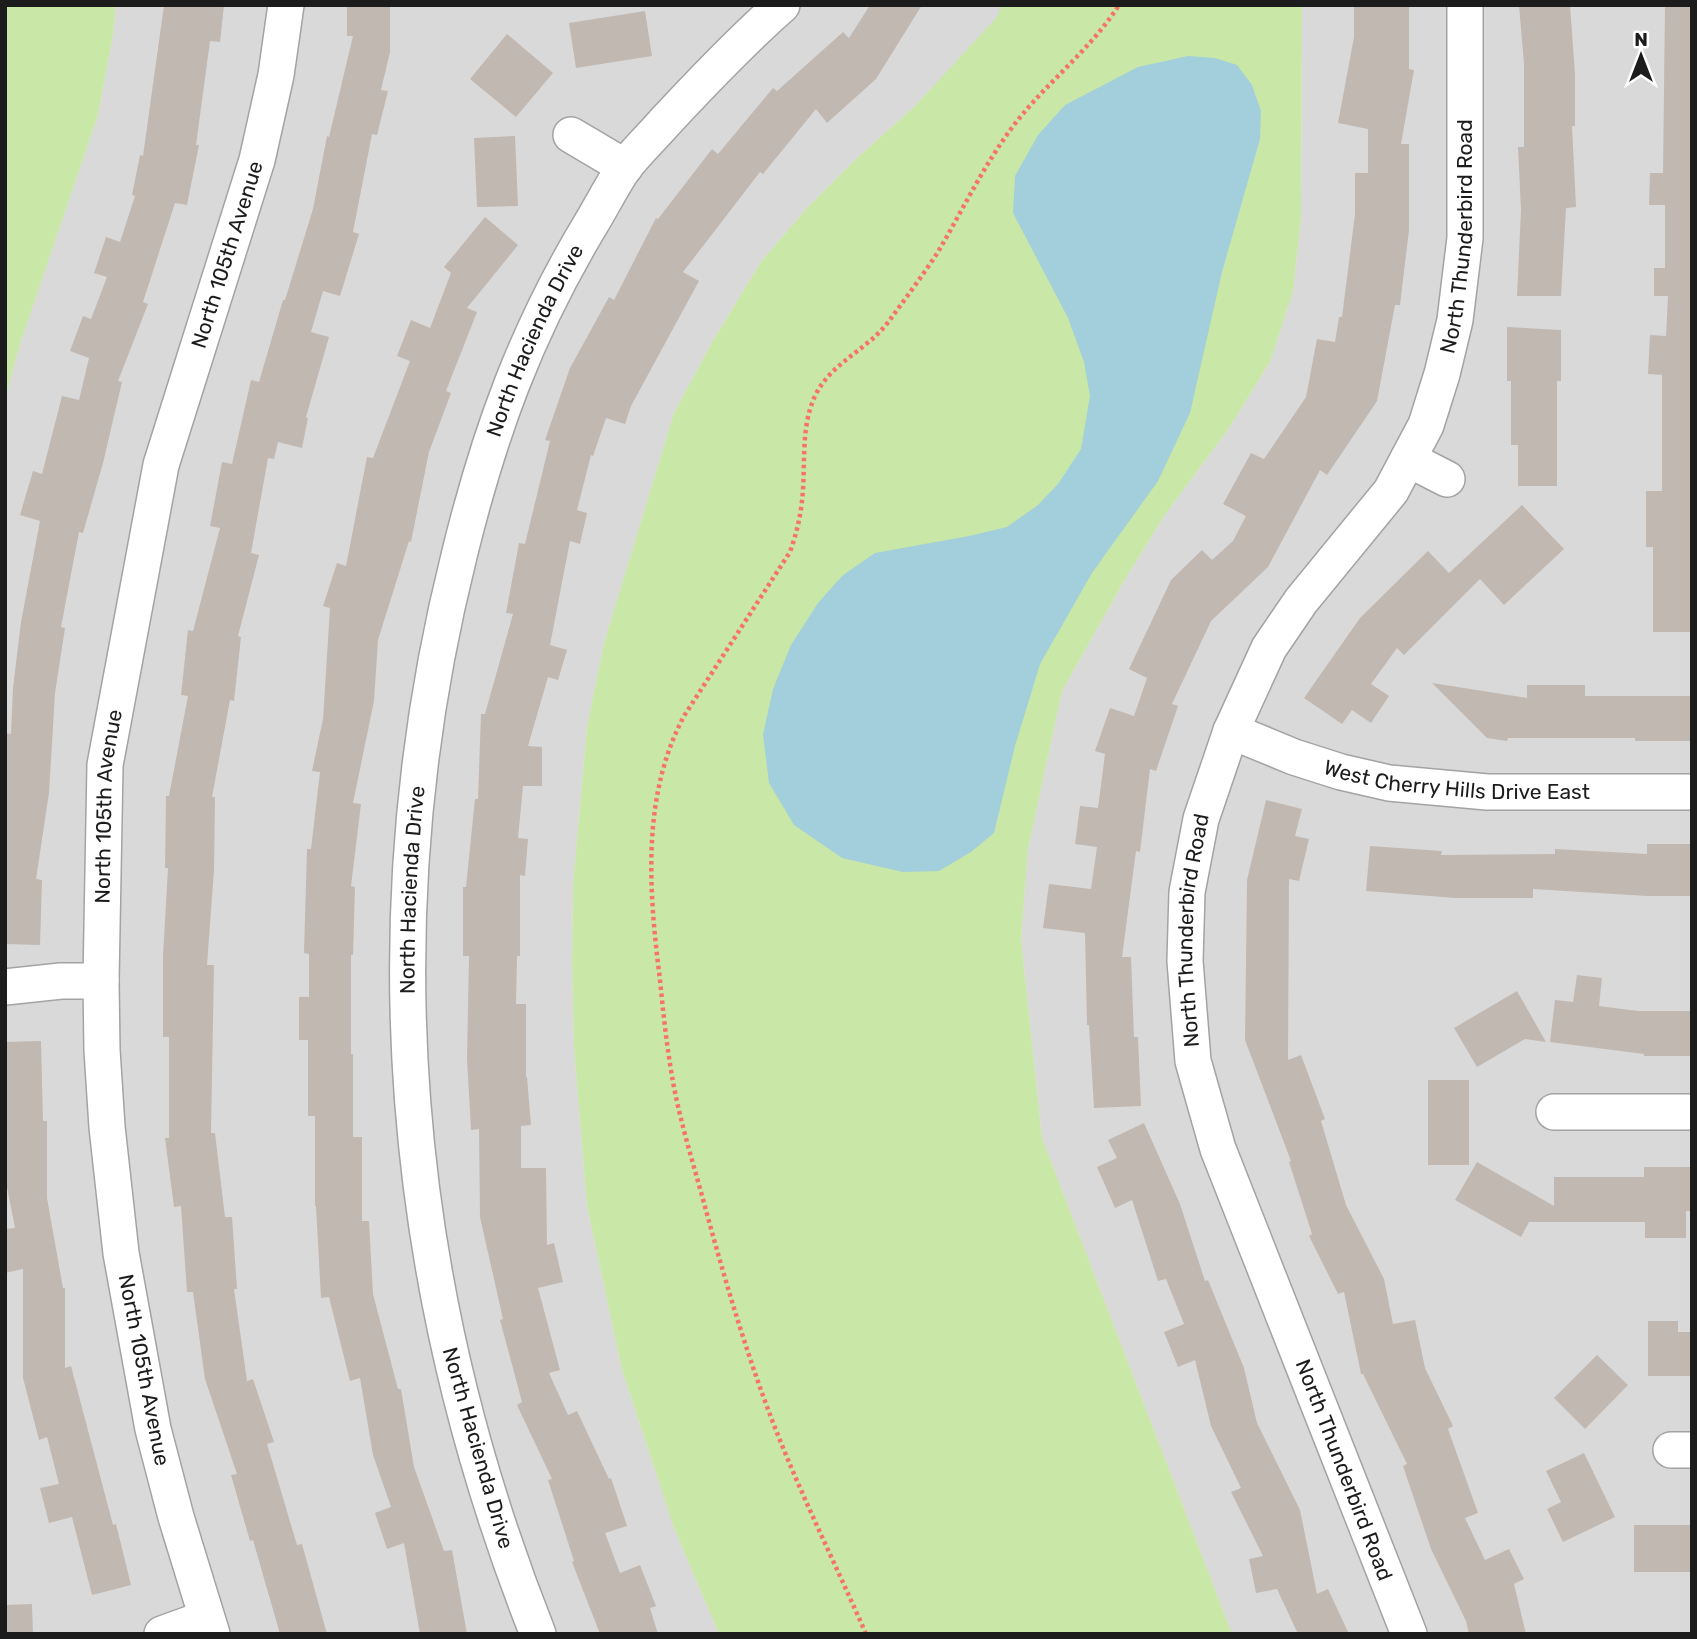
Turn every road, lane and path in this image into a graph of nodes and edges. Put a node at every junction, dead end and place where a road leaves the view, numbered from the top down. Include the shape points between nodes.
1 (286, 5) edge
2 (782, 5) edge
3 (1119, 5) edge
4 (1465, 5) edge
5 (571, 135) dead end
6 (625, 167) junction
7 (1408, 459) junction
8 (1447, 479) dead end
9 (1231, 730) junction
10 (1692, 792) edge
11 (101, 981) junction
12 (5, 987) edge
13 (1553, 1112) dead end
14 (1692, 1112) edge
15 (209, 1626) edge
16 (162, 1634) edge
17 (538, 1634) edge
18 (866, 1634) edge
19 (1409, 1634) edge

1 - 11 street, North 105th Avenue via 257,160 161,465 132,613 105,765
2 - 6 street, North Hacienda Drive via 707,76
3 - 18 path via 1016,122 936,254 887,324 828,375 815,396 807,420 798,531 790,552 672,737 657,794 651,872 655,943 683,1128 755,1373
4 - 7 street, North Thunderbird Road via 1465,238 1455,320 1426,425
5 - 6 street
6 - 17 street, North Hacienda Drive via 541,314 484,460 438,649 411,854 408,1041 412,1114 432,1266 481,1471
7 - 8 street
7 - 9 street, North Thunderbird Road via 1391,491 1301,601 1269,648
9 - 10 street, West Cherry Hills Drive East via 1294,757 1389,783 1487,792
9 - 19 street, North Thunderbird Road via 1201,819 1187,892 1185,961 1193,1061 1219,1149
11 - 12 street
11 - 15 street, North 105th Avenue via 107,1126 134,1334 153,1429
13 - 14 street
15 - 16 street, North 105th Avenue

